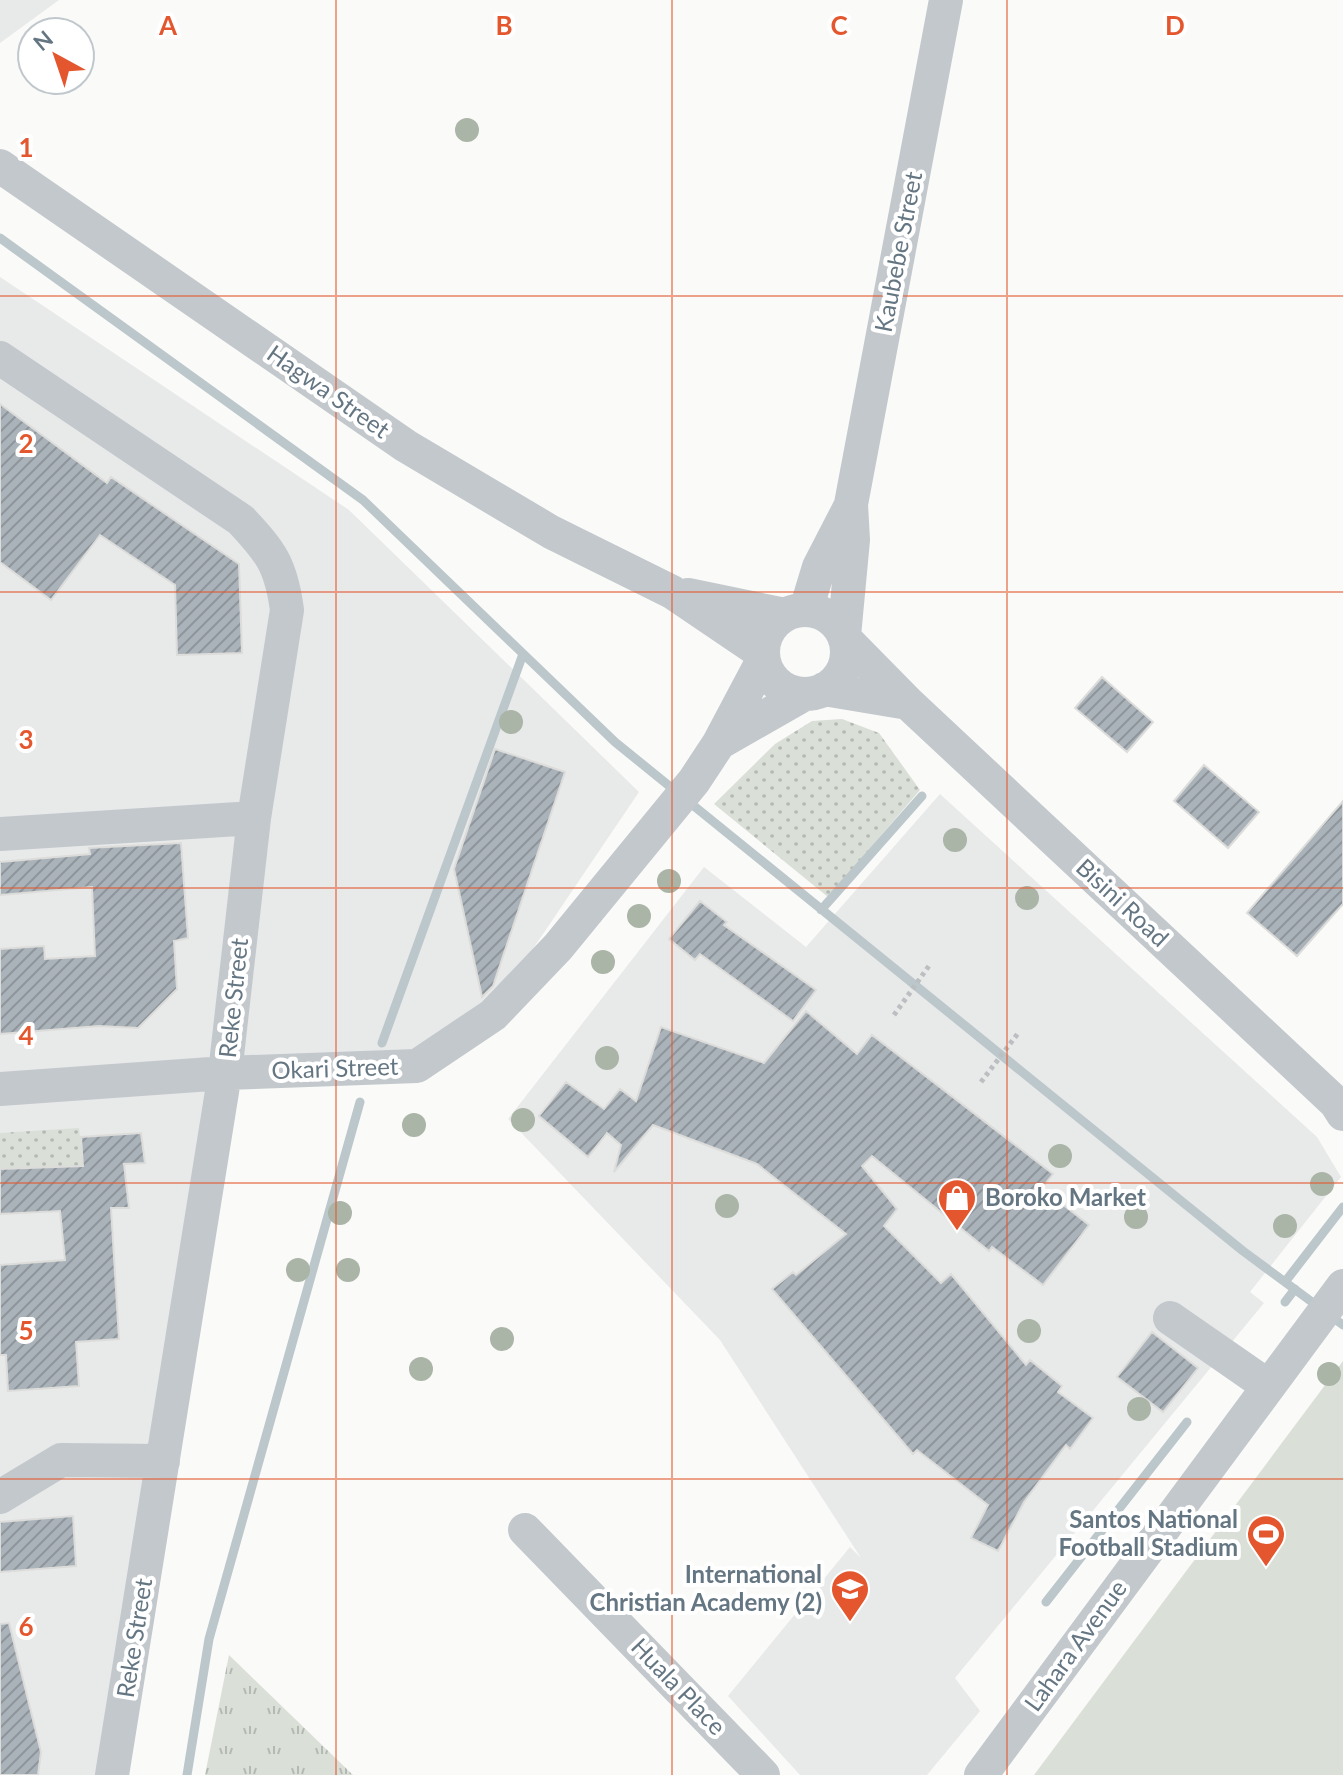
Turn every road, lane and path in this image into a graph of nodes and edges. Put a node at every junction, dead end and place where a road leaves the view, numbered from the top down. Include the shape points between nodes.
1 (946, 0) edge
2 (0, 166) edge
3 (0, 358) edge
4 (851, 504) junction
5 (672, 592) junction
6 (795, 613) junction
7 (844, 637) junction
8 (762, 656) junction
9 (814, 692) junction
10 (908, 703) junction
11 (719, 743) junction
12 (254, 818) junction
13 (0, 834) edge
14 (931, 963) dead end
15 (894, 1015) dead end
16 (1019, 1032) dead end
17 (225, 1073) junction
18 (981, 1082) dead end
19 (0, 1089) edge
20 (1341, 1108) edge
21 (1343, 1286) edge
22 (1170, 1318) dead end
23 (1268, 1386) junction
24 (163, 1461) junction
25 (0, 1497) edge
26 (525, 1530) dead end
27 (112, 1775) edge
28 (763, 1775) edge
29 (981, 1775) edge

1 - 4 street, Kaubebe Street
2 - 5 street, Hagwa Street via 406,446 551,532
3 - 12 street, Reke Street via 241,520 270,551 283,576 287,610
4 - 6 street, Kaubebe Street
4 - 7 street, Kaubebe Street
5 - 6 street, Hagwa Street
5 - 8 street, Hagwa Street
6 - 7 street via 833,620
6 - 8 street via 767,634
7 - 9 street via 842,671
7 - 10 street, Bisini Road
8 - 9 street via 772,679
8 - 11 street, Okari Street
9 - 10 street
9 - 11 street, Okari Street
10 - 20 street, Bisini Road
11 - 17 street, Okari Street via 667,819 558,947 493,1015 417,1066
12 - 13 street
12 - 17 street, Reke Street
14 - 15 path
16 - 18 path
17 - 19 street, Okari Street
17 - 24 street, Reke Street
21 - 23 street, Lahara Avenue
22 - 23 street
23 - 29 street, Lahara Avenue
24 - 25 street via 61,1460
24 - 27 street, Reke Street
26 - 28 street, Huala Place

